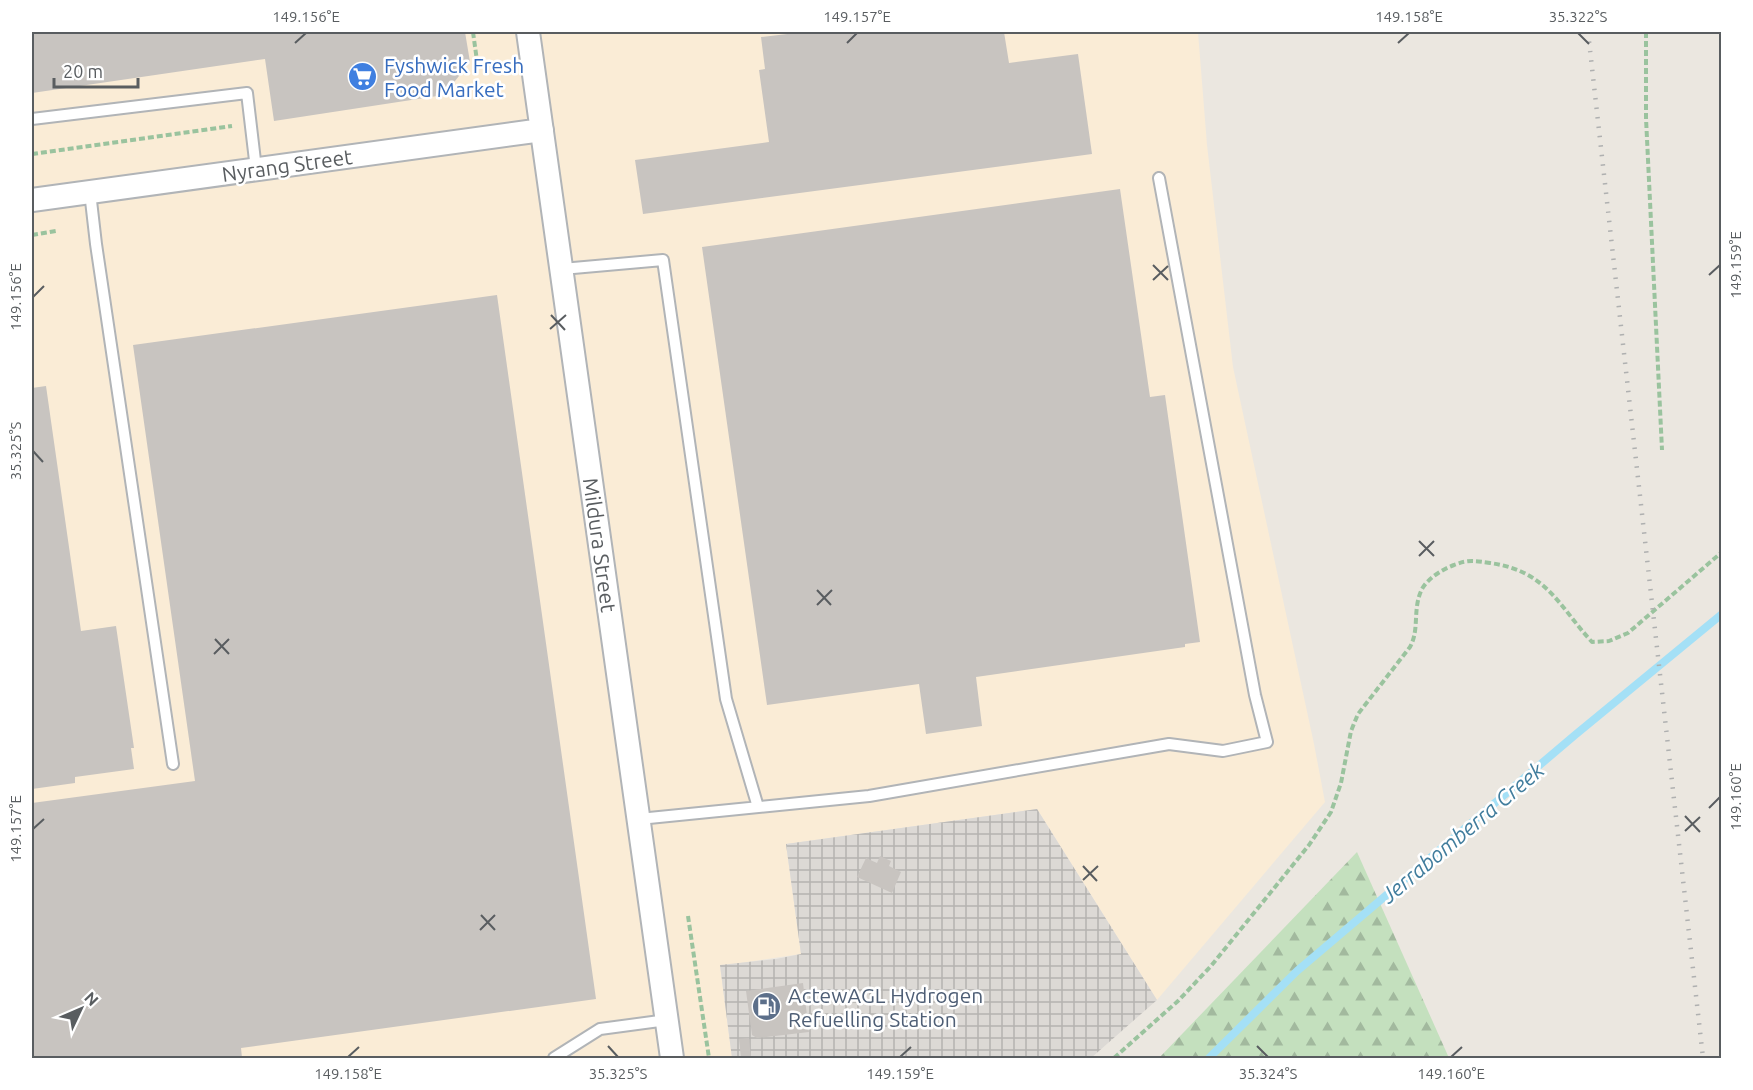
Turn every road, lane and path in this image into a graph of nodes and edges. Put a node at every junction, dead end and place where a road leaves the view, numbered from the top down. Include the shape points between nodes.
1 (472, 32) edge
2 (528, 32) edge
3 (1646, 32) edge
4 (477, 61) dead end
5 (32, 119) edge
6 (250, 123) junction
7 (542, 130) junction
8 (32, 154) edge
9 (256, 169) junction
10 (1159, 178) dead end
11 (90, 192) junction
12 (32, 200) edge
13 (56, 231) dead end
14 (32, 234) edge
15 (562, 269) junction
16 (1662, 450) dead end
17 (1722, 552) edge
18 (173, 764) dead end
19 (758, 807) junction
20 (639, 819) junction
21 (688, 916) dead end
22 (666, 1020) junction
23 (554, 1059) edge
24 (672, 1059) edge
25 (709, 1059) edge
26 (1114, 1059) edge

1 - 4 path
2 - 7 street, Mildura Street
3 - 16 path via 1646,118
5 - 6 lane via 247,93
6 - 8 path
6 - 9 lane
7 - 9 street, Nyrang Street
7 - 15 street, Mildura Street
9 - 11 street, Nyrang Street
10 - 19 lane via 1267,742 1223,751 1169,744 869,796
11 - 12 street, Nyrang Street
11 - 18 lane
13 - 14 path
15 - 19 lane via 663,260 726,699
15 - 20 street, Mildura Street
17 - 26 path via 1628,633 1610,641 1592,642 1560,600 1521,571 1468,560 1443,569 1423,587 1415,608 1415,638 1410,647 1358,714 1331,812 1309,845 1211,966 1178,1002
19 - 20 lane
20 - 22 street, Mildura Street
21 - 25 path
22 - 23 lane via 600,1029
22 - 24 street, Mildura Street

